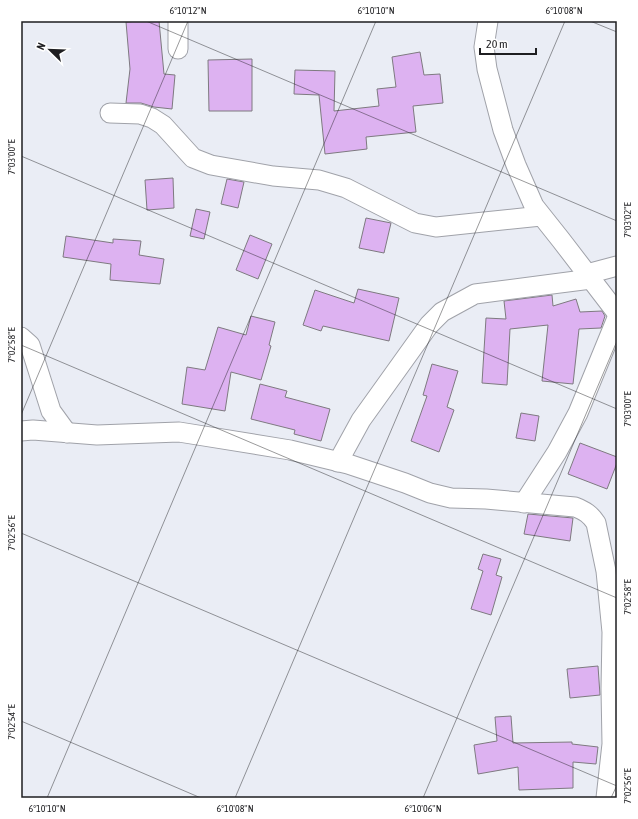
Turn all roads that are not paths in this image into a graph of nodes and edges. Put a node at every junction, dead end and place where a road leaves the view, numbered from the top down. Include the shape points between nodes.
1 (178, 21) edge
2 (488, 21) edge
3 (178, 49) dead end
4 (110, 113) dead end
5 (541, 216) junction
6 (617, 266) edge
7 (589, 277) junction
8 (617, 313) edge
9 (617, 318) edge
10 (21, 337) edge
11 (21, 431) edge
12 (67, 433) junction
13 (338, 462) junction
14 (524, 503) junction
15 (617, 552) edge
16 (606, 571) junction
17 (606, 798) edge

1 - 3 street
2 - 5 street via 484,47 487,69 503,130 534,206
4 - 5 street via 140,114 152,118 193,158 274,176 319,180 346,188 415,224 436,227
5 - 7 street
6 - 7 street
7 - 8 street
7 - 13 street via 475,294 442,312 429,325 361,420
9 - 14 street via 578,413 557,452
10 - 12 street via 30,345 51,411
11 - 12 street
12 - 13 street via 98,435 179,432 290,450
13 - 14 street via 451,498
14 - 16 street via 575,507 592,516 596,523
15 - 16 street
16 - 17 street via 612,632 612,744

